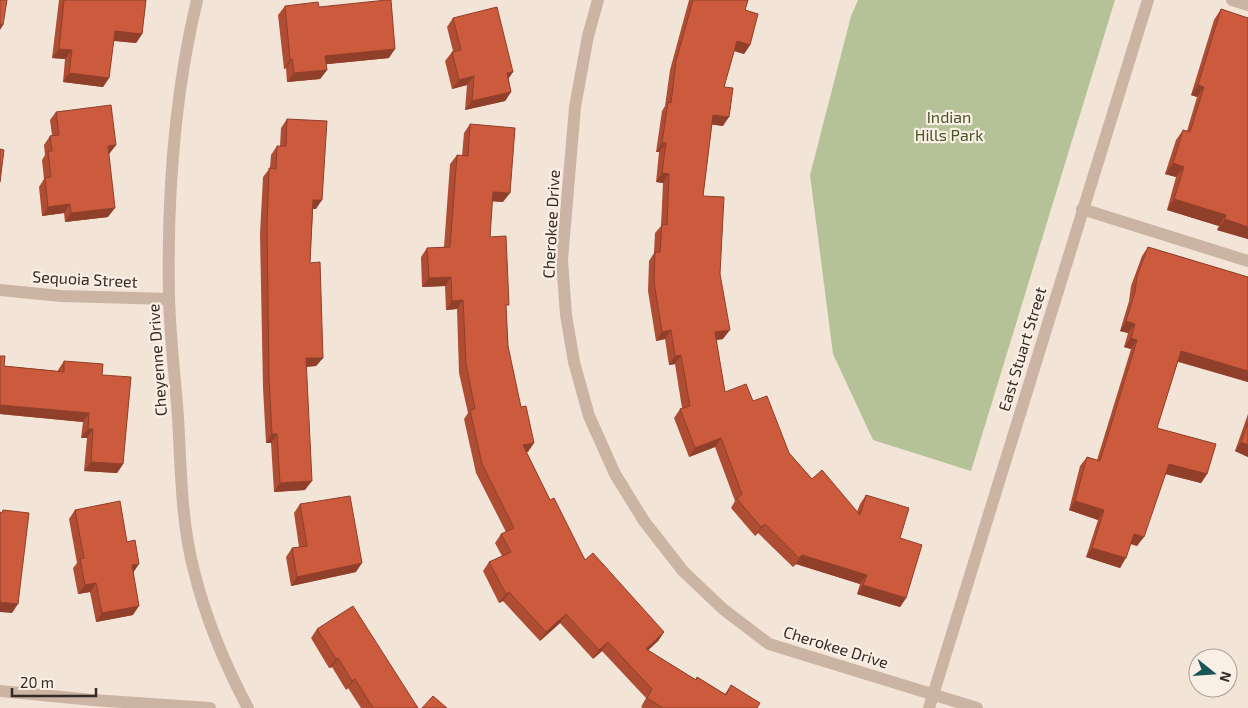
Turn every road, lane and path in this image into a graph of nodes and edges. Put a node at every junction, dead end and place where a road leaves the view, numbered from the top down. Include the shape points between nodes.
1 (197, 0) edge
2 (598, 0) edge
3 (1148, 0) edge
4 (1232, 0) edge
5 (1248, 5) edge
6 (1082, 210) junction
7 (1248, 261) edge
8 (0, 290) edge
9 (169, 299) junction
10 (0, 691) edge
11 (933, 694) junction
12 (210, 708) edge
13 (248, 708) edge
14 (929, 708) edge
15 (977, 708) edge

1 - 9 street, Cheyenne Drive via 179,103 171,190
2 - 11 street, Cherokee Drive via 575,107 562,260 574,362 589,416 615,474 644,522 684,571 723,609 769,644
3 - 6 street, East Stuart Street
4 - 5 street
6 - 7 street
6 - 11 street, East Stuart Street
8 - 9 street, Sequoia Street via 61,296
9 - 13 street, Cheyenne Drive via 185,515 194,570 212,631
10 - 12 street
11 - 14 street, East Stuart Street
11 - 15 street, Cherokee Drive

